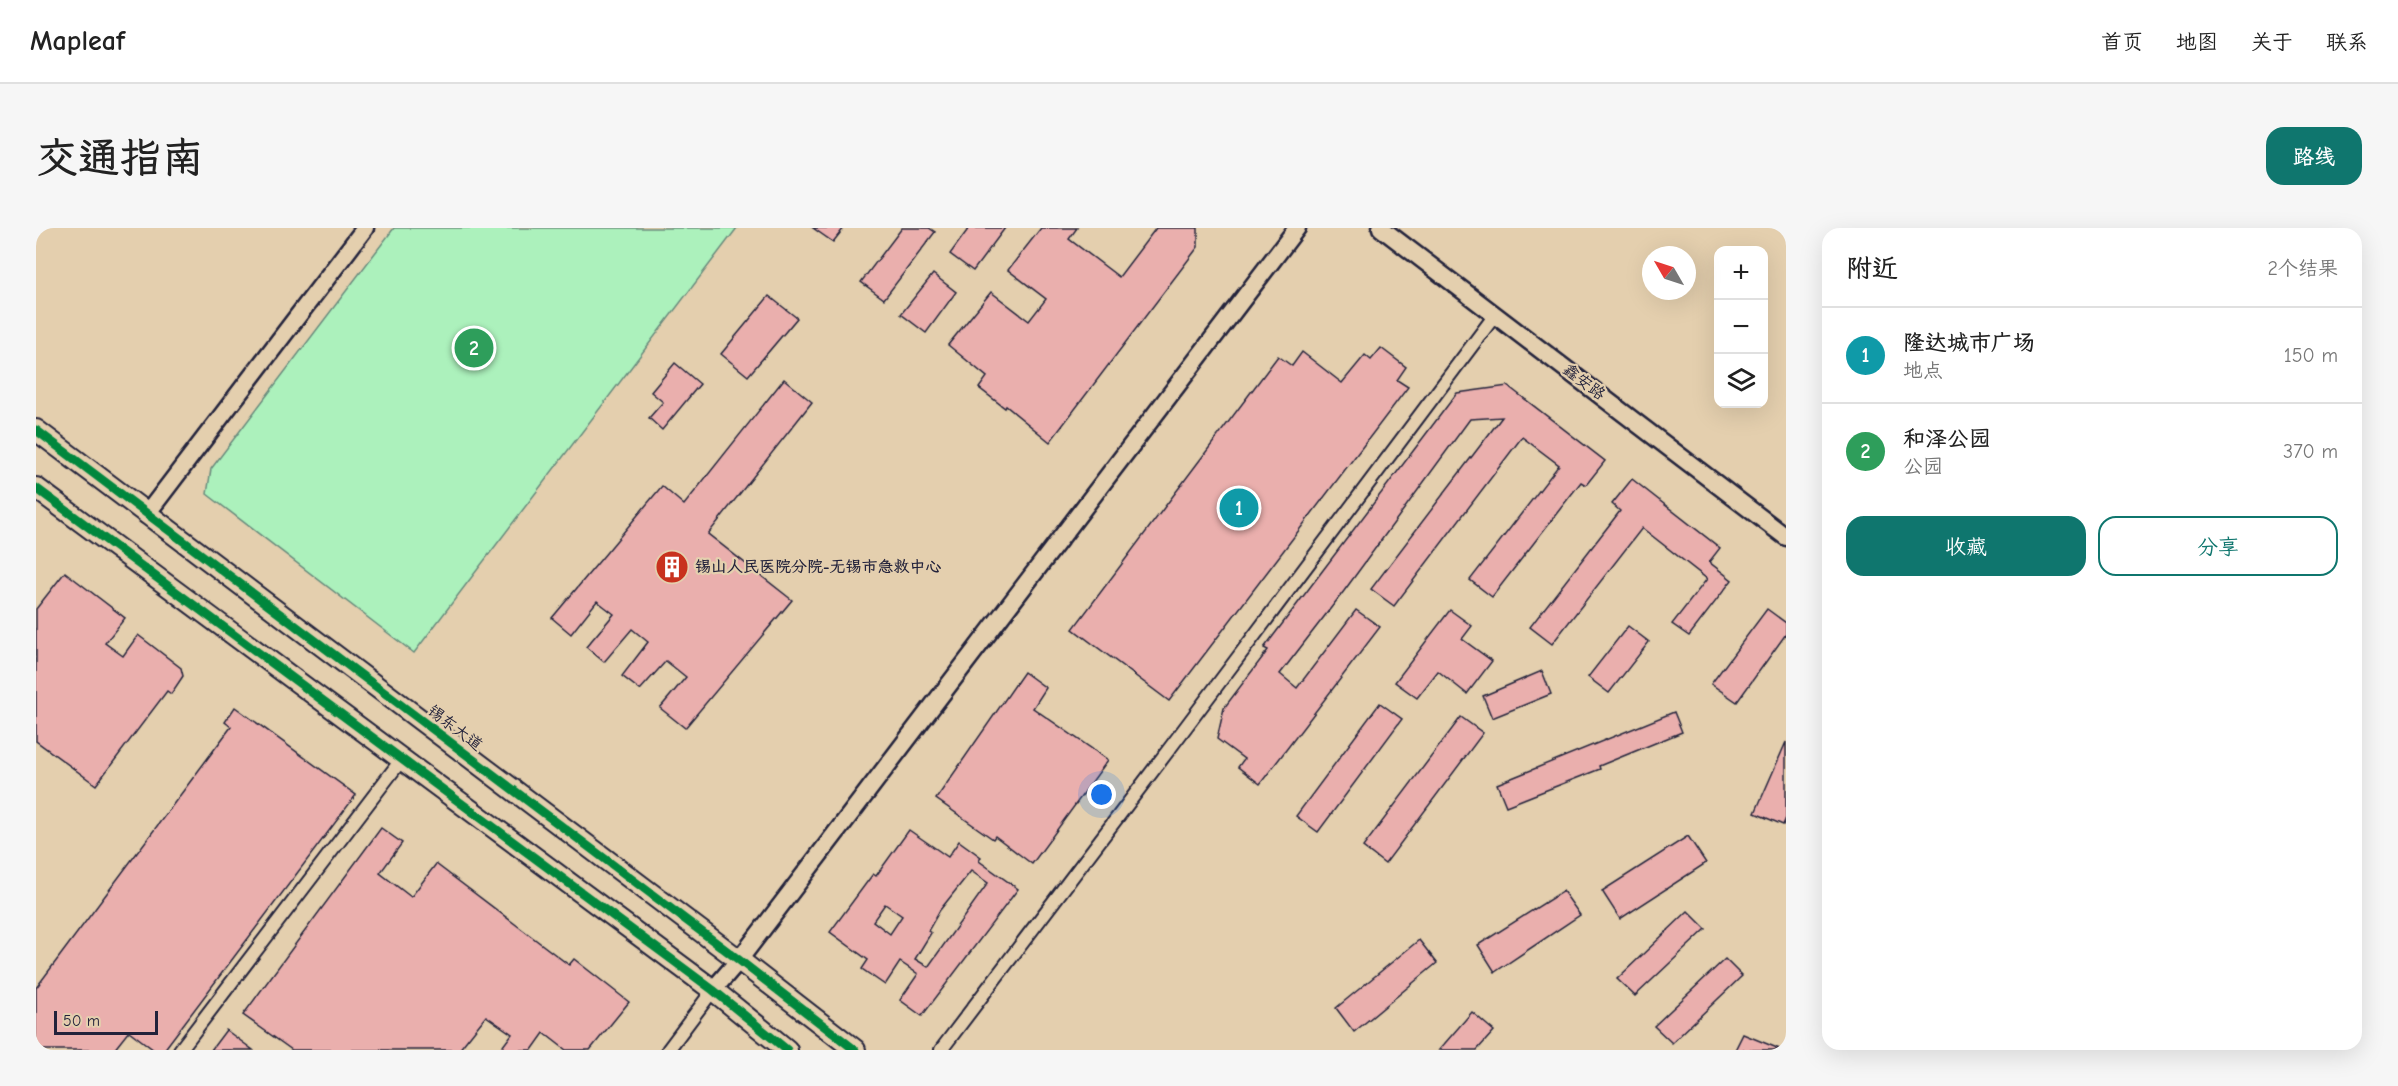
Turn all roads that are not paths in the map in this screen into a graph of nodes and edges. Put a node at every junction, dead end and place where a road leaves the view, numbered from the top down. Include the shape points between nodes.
1 (364, 228) edge
2 (1297, 228) edge
3 (1381, 228) edge
4 (1496, 315) junction
5 (36, 430) edge
6 (36, 488) edge
7 (146, 515) junction
8 (1786, 537) edge
9 (402, 759) junction
10 (739, 960) junction
11 (713, 990) junction
12 (180, 1050) edge
13 (668, 1050) edge
14 (787, 1050) edge
15 (855, 1050) edge
16 (940, 1050) edge

1 - 7 street
2 - 10 street
3 - 4 street, 鑫安路
4 - 8 street, 鑫安路
4 - 16 street
5 - 7 main road, 锡东大道
6 - 9 main road
7 - 10 main road, 锡东大道
9 - 11 main road
9 - 12 street
10 - 11 street
10 - 15 main road, 锡东大道
11 - 13 street
11 - 14 main road

